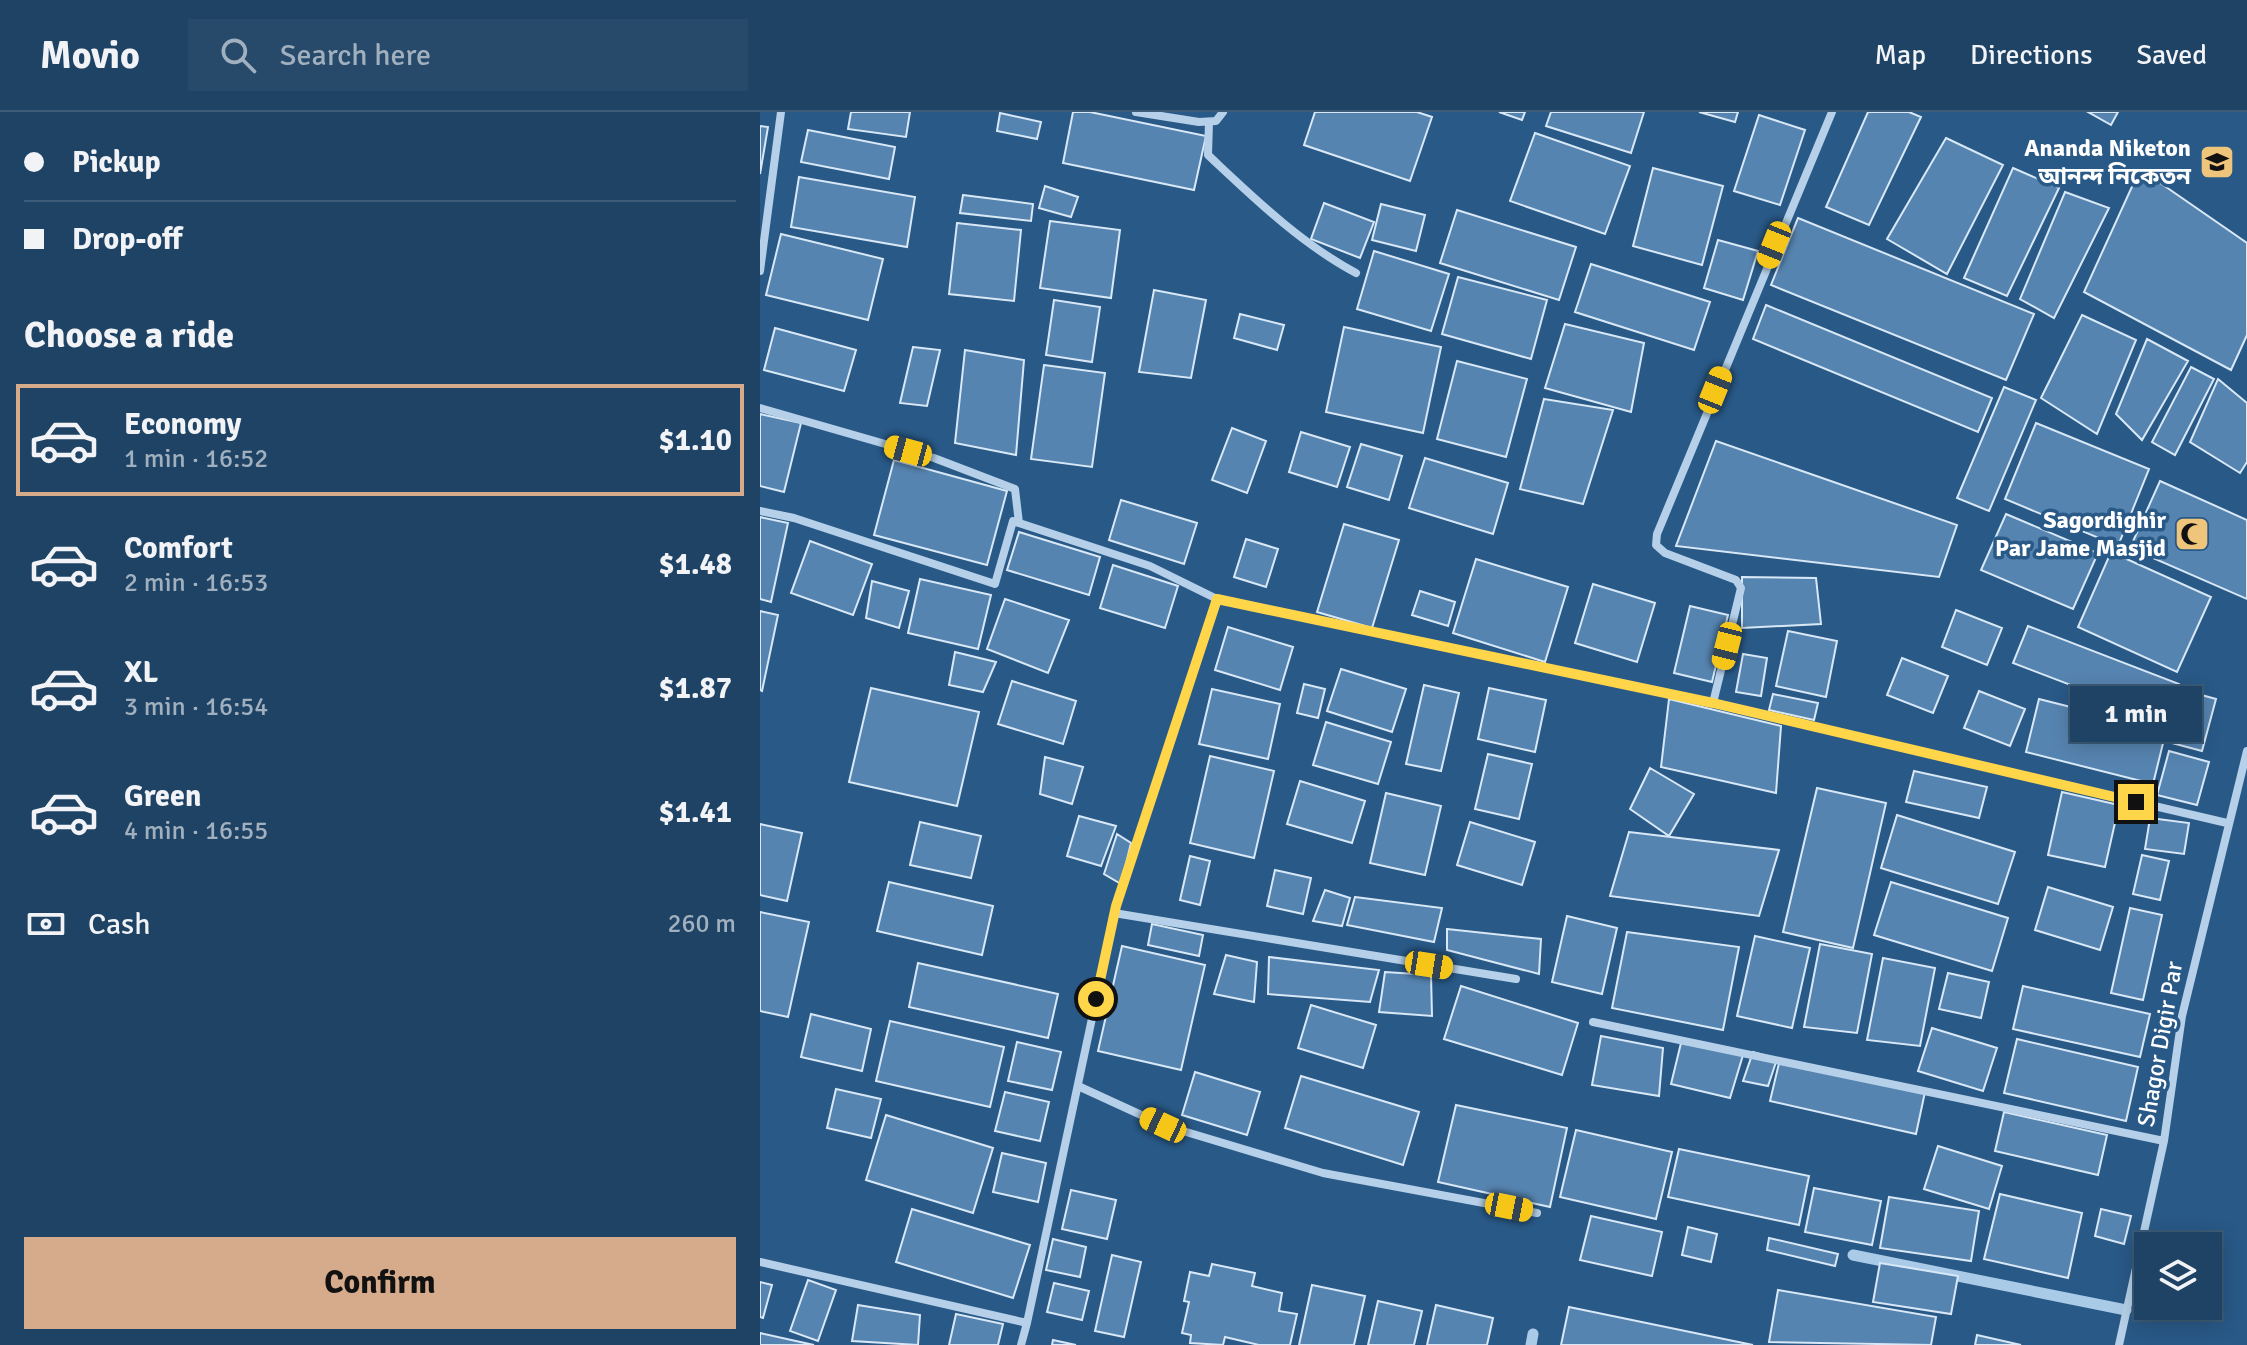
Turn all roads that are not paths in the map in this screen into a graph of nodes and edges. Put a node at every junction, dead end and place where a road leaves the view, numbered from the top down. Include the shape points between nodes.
1 (781, 112) edge
2 (1136, 112) edge
3 (1223, 112) edge
4 (1832, 112) edge
5 (1209, 122) junction
6 (760, 271) edge
7 (1356, 273) dead end
8 (760, 408) edge
9 (760, 511) edge
10 (1019, 523) junction
11 (1217, 599) junction
12 (1713, 703) junction
13 (2247, 751) edge
14 (2227, 823) junction
15 (1114, 913) junction
16 (1516, 979) dead end
17 (1593, 1022) dead end
18 (1078, 1086) junction
19 (2164, 1141) junction
20 (1537, 1213) dead end
21 (760, 1262) edge
22 (1027, 1323) junction
23 (1021, 1345) edge
24 (2119, 1345) edge

1 - 6 street
2 - 5 street
3 - 5 street
4 - 12 street via 1657,534 1656,545 1665,553 1736,580 1741,588
5 - 7 street via 1208,155 1265,209
8 - 10 street via 934,458 1015,489
9 - 10 street via 995,584 1013,521
10 - 11 street via 1150,566
11 - 12 street
11 - 15 street
12 - 14 street
13 - 14 street, Shagor Digir Par
14 - 19 street, Shagor Digir Par via 2182,1016
15 - 16 street
15 - 18 street
17 - 19 street
18 - 20 street via 1163,1125 1323,1173
18 - 22 street
19 - 24 street, Shagor Digir Par
21 - 22 street
22 - 23 street

